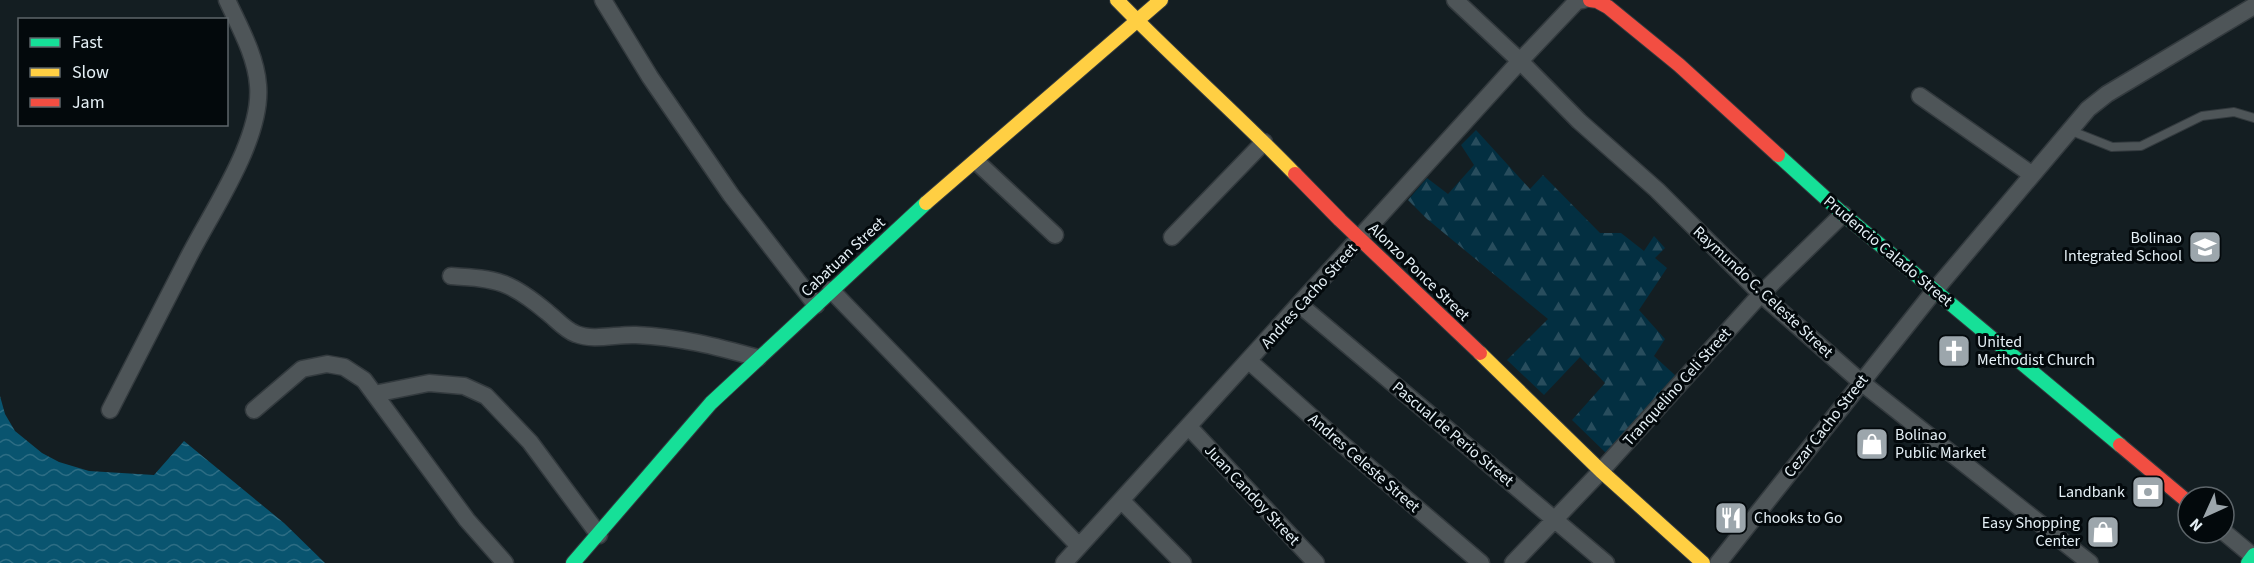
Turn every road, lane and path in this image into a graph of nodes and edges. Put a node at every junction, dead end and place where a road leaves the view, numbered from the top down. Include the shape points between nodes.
1 (227, 0) edge
2 (603, 0) edge
3 (1117, 0) edge
4 (1161, 0) edge
5 (1455, 0) edge
6 (1584, 0) edge
7 (2254, 6) edge
8 (1137, 21) junction
9 (1520, 61) junction
10 (1920, 96) dead end
11 (2254, 118) edge
12 (2069, 130) junction
13 (1264, 142) junction
14 (977, 162) junction
15 (2031, 174) junction
16 (1843, 214) junction
17 (1055, 235) dead end
18 (1172, 237) dead end
19 (1360, 239) junction
20 (451, 276) dead end
21 (831, 290) junction
22 (1935, 290) junction
23 (1761, 294) junction
24 (816, 304) junction
25 (1300, 305) junction
26 (758, 358) junction
27 (1249, 361) junction
28 (1861, 382) junction
29 (374, 394) junction
30 (111, 410) dead end
31 (254, 410) dead end
32 (1189, 427) junction
33 (1601, 471) junction
34 (2176, 492) edge
35 (1122, 501) junction
36 (1555, 519) junction
37 (599, 535) junction
38 (2236, 543) edge
39 (1079, 546) junction
40 (2252, 558) edge
41 (505, 563) edge
42 (573, 563) edge
43 (1064, 563) edge
44 (1183, 563) edge
45 (1316, 563) edge
46 (1481, 563) edge
47 (1513, 563) edge
48 (1606, 563) edge
49 (1702, 563) edge
50 (1718, 563) edge
51 (2090, 563) edge

1 - 30 street via 247,44 258,85 246,148
2 - 24 street via 731,195
3 - 8 street, Alonzo Ponce Street
4 - 8 street, Cabatuan Street
5 - 9 street, Raymundo C. Celeste Street
6 - 9 street, Andres Cacho Street
6 - 16 street, Prudencio Calado Street via 1608,7 1679,65
7 - 12 street, Cezar Cacho Street via 2107,94
8 - 13 street, Alonzo Ponce Street
8 - 14 street, Cabatuan Street
9 - 19 street, Andres Cacho Street
9 - 23 street, Raymundo C. Celeste Street
10 - 15 street
11 - 12 lane via 2234,112 2202,116 2141,146 2112,147
12 - 15 street, Cezar Cacho Street
13 - 18 street
13 - 19 street, Alonzo Ponce Street
14 - 17 street
14 - 21 street, Cabatuan Street
15 - 22 street, Cezar Cacho Street
16 - 22 street, Prudencio Calado Street
16 - 23 street, Tranquelino Celi Street
19 - 25 street, Andres Cacho Street
19 - 33 street, Alonzo Ponce Street
20 - 26 street via 509,284 576,334 692,340
21 - 24 street, Cabatuan Street
21 - 39 street
22 - 28 street, Cezar Cacho Street
22 - 34 street, Prudencio Calado Street
23 - 28 street, Raymundo C. Celeste Street
23 - 33 street, Tranquelino Celi Street
24 - 26 street, Cabatuan Street
25 - 27 street, Andres Cacho Street
25 - 36 street, Pascual de Perio Street
26 - 37 street, Cabatuan Street via 711,403
27 - 32 street, Andres Cacho Street
27 - 46 street, Andres Celeste Street
28 - 50 street, Cezar Cacho Street
28 - 51 street, Raymundo C. Celeste Street
29 - 31 street via 364,380 344,367 327,364 302,369
29 - 37 street via 429,383 464,386 486,396 530,442
29 - 41 street via 467,520
32 - 35 street, Andres Cacho Street
32 - 45 street, Juan Candoy Street
33 - 36 street, Tranquelino Celi Street
33 - 49 street, Alonzo Ponce Street
35 - 39 street, Andres Cacho Street
35 - 44 street
36 - 47 street, Tranquelino Celi Street
36 - 48 street, Pascual de Perio Street
37 - 42 street, Cabatuan Street
38 - 40 street
39 - 43 street, Andres Cacho Street

